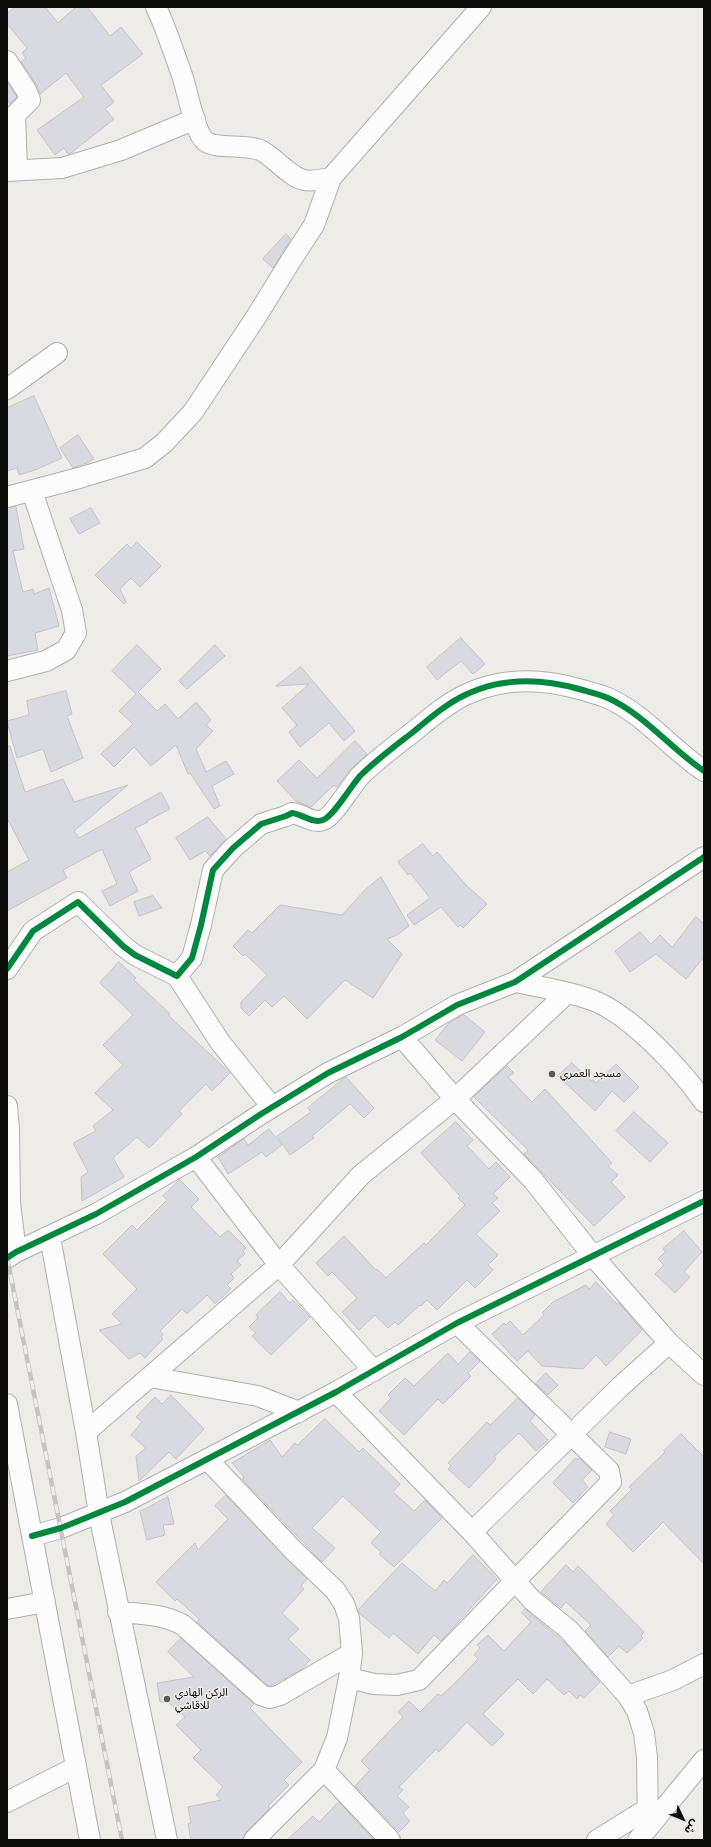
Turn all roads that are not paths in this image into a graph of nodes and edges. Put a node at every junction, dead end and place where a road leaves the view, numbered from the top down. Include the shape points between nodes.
1 (156, 7) edge
2 (481, 7) edge
3 (7, 61) edge
4 (195, 119) junction
5 (12, 171) edge
6 (331, 178) junction
7 (57, 353) dead end
8 (7, 389) edge
9 (32, 491) junction
10 (7, 497) edge
11 (7, 671) edge
12 (704, 771) edge
13 (704, 858) edge
14 (7, 969) edge
15 (177, 976) junction
16 (515, 982) junction
17 (567, 993) junction
18 (402, 1037) junction
19 (455, 1098) junction
20 (704, 1102) edge
21 (7, 1106) edge
22 (272, 1107) junction
23 (196, 1157) junction
24 (704, 1201) edge
25 (50, 1237) junction
26 (12, 1255) edge
27 (594, 1256) junction
28 (279, 1265) junction
29 (457, 1323) junction
30 (669, 1343) junction
31 (374, 1371) junction
32 (704, 1375) edge
33 (150, 1377) junction
34 (336, 1392) junction
35 (7, 1404) edge
36 (299, 1412) junction
37 (86, 1432) junction
38 (572, 1434) junction
39 (208, 1460) junction
40 (99, 1514) junction
41 (472, 1532) junction
42 (32, 1536) junction
43 (516, 1579) junction
44 (45, 1602) junction
45 (7, 1609) edge
46 (118, 1612) junction
47 (352, 1653) junction
48 (704, 1664) edge
49 (349, 1678) junction
50 (628, 1696) junction
51 (704, 1760) edge
52 (76, 1767) junction
53 (324, 1770) junction
54 (7, 1802) edge
55 (645, 1826) edge
56 (90, 1840) edge
57 (167, 1840) edge
58 (254, 1840) edge
59 (390, 1840) edge
60 (597, 1840) edge

1 - 4 street via 182,75
2 - 6 street
3 - 5 street via 30,100 15,116
4 - 5 street via 120,150 62,168
4 - 6 street via 198,133 206,142 260,150 305,181
6 - 9 street via 314,225 202,400 169,438 145,458
7 - 8 street
9 - 10 street
9 - 11 street via 72,610 76,633 66,650 46,660
12 - 15 street via 633,711 607,698 556,682 529,680 494,685 465,695 437,712 388,751 360,776 324,820 315,821 292,813 261,824 233,848 213,870 192,958
13 - 16 street
14 - 15 street via 33,931 78,902 122,946
15 - 22 street via 220,1042
16 - 17 street
16 - 18 street via 457,1005
17 - 19 street
17 - 20 street via 593,1000 615,1011 650,1042 693,1086
18 - 19 street
18 - 22 street via 328,1074
19 - 27 street via 533,1180
19 - 28 street via 361,1175
21 - 26 street via 10,1129
22 - 23 street
23 - 25 street
23 - 28 street
24 - 27 street
25 - 26 street
25 - 37 street
27 - 29 street
27 - 30 street
28 - 31 street
28 - 33 street
29 - 31 street
29 - 38 street
30 - 32 street
30 - 38 street
31 - 34 street
33 - 36 street via 258,1396
33 - 37 street
34 - 36 street
34 - 41 street
35 - 42 street
36 - 39 street
37 - 40 street
38 - 41 street
38 - 43 street via 610,1471 611,1482
39 - 40 street
39 - 47 street via 294,1551 335,1590 349,1618
40 - 42 street
40 - 46 street
41 - 43 street
42 - 44 street
43 - 49 street via 420,1680 397,1685 374,1684
43 - 50 street via 532,1600 569,1630
44 - 45 street
44 - 52 street
46 - 47 street via 160,1616 183,1625 261,1695 270,1698 280,1695
46 - 57 street
47 - 49 street
48 - 50 street via 673,1680
49 - 53 street via 336,1738
50 - 55 street via 637,1711 644,1733 647,1757
51 - 55 street
52 - 54 street
52 - 56 street
53 - 58 street
53 - 59 street
55 - 60 street

